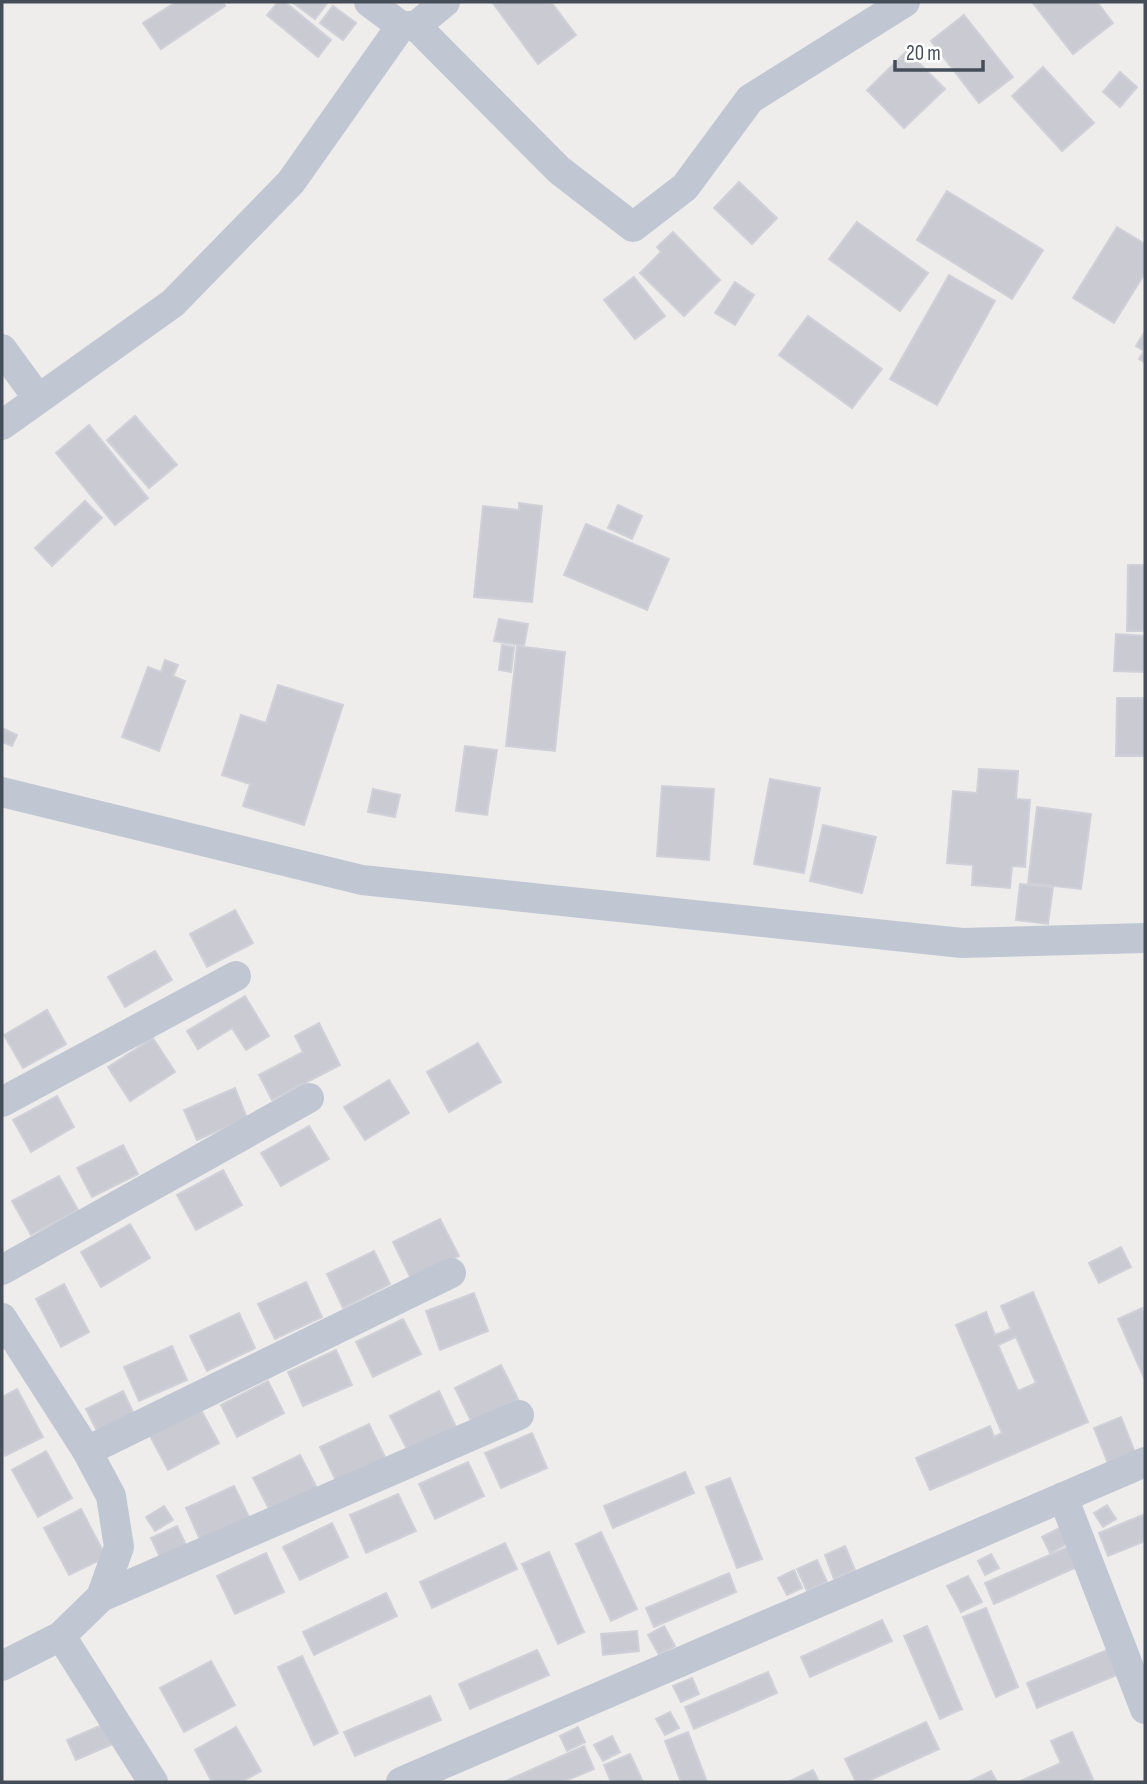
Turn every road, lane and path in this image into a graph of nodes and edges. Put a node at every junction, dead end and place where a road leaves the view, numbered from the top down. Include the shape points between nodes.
1 (369, 2) edge
2 (445, 2) edge
3 (905, 2) edge
4 (409, 26) junction
5 (2, 349) edge
6 (37, 397) junction
7 (2, 425) edge
8 (2, 792) edge
9 (1145, 938) edge
10 (236, 976) dead end
11 (309, 1098) dead end
12 (2, 1102) edge
13 (2, 1270) edge
14 (451, 1273) dead end
15 (2, 1318) edge
16 (519, 1415) dead end
17 (87, 1451) junction
18 (1145, 1462) edge
19 (1063, 1497) junction
20 (101, 1597) junction
21 (61, 1636) junction
22 (2, 1666) edge
23 (1145, 1709) edge
24 (153, 1782) edge
25 (401, 1782) edge

1 - 4 street
2 - 4 street
3 - 4 street via 750,99 685,187 633,227 559,170
4 - 6 street via 291,182 173,303
5 - 6 street
6 - 7 street
8 - 9 street via 362,880 962,943
10 - 12 street
11 - 13 street
14 - 17 street
15 - 17 street
16 - 20 street
17 - 20 street via 111,1496 120,1547
18 - 19 street
19 - 23 street
19 - 25 street
20 - 21 street
21 - 22 street
21 - 24 street

